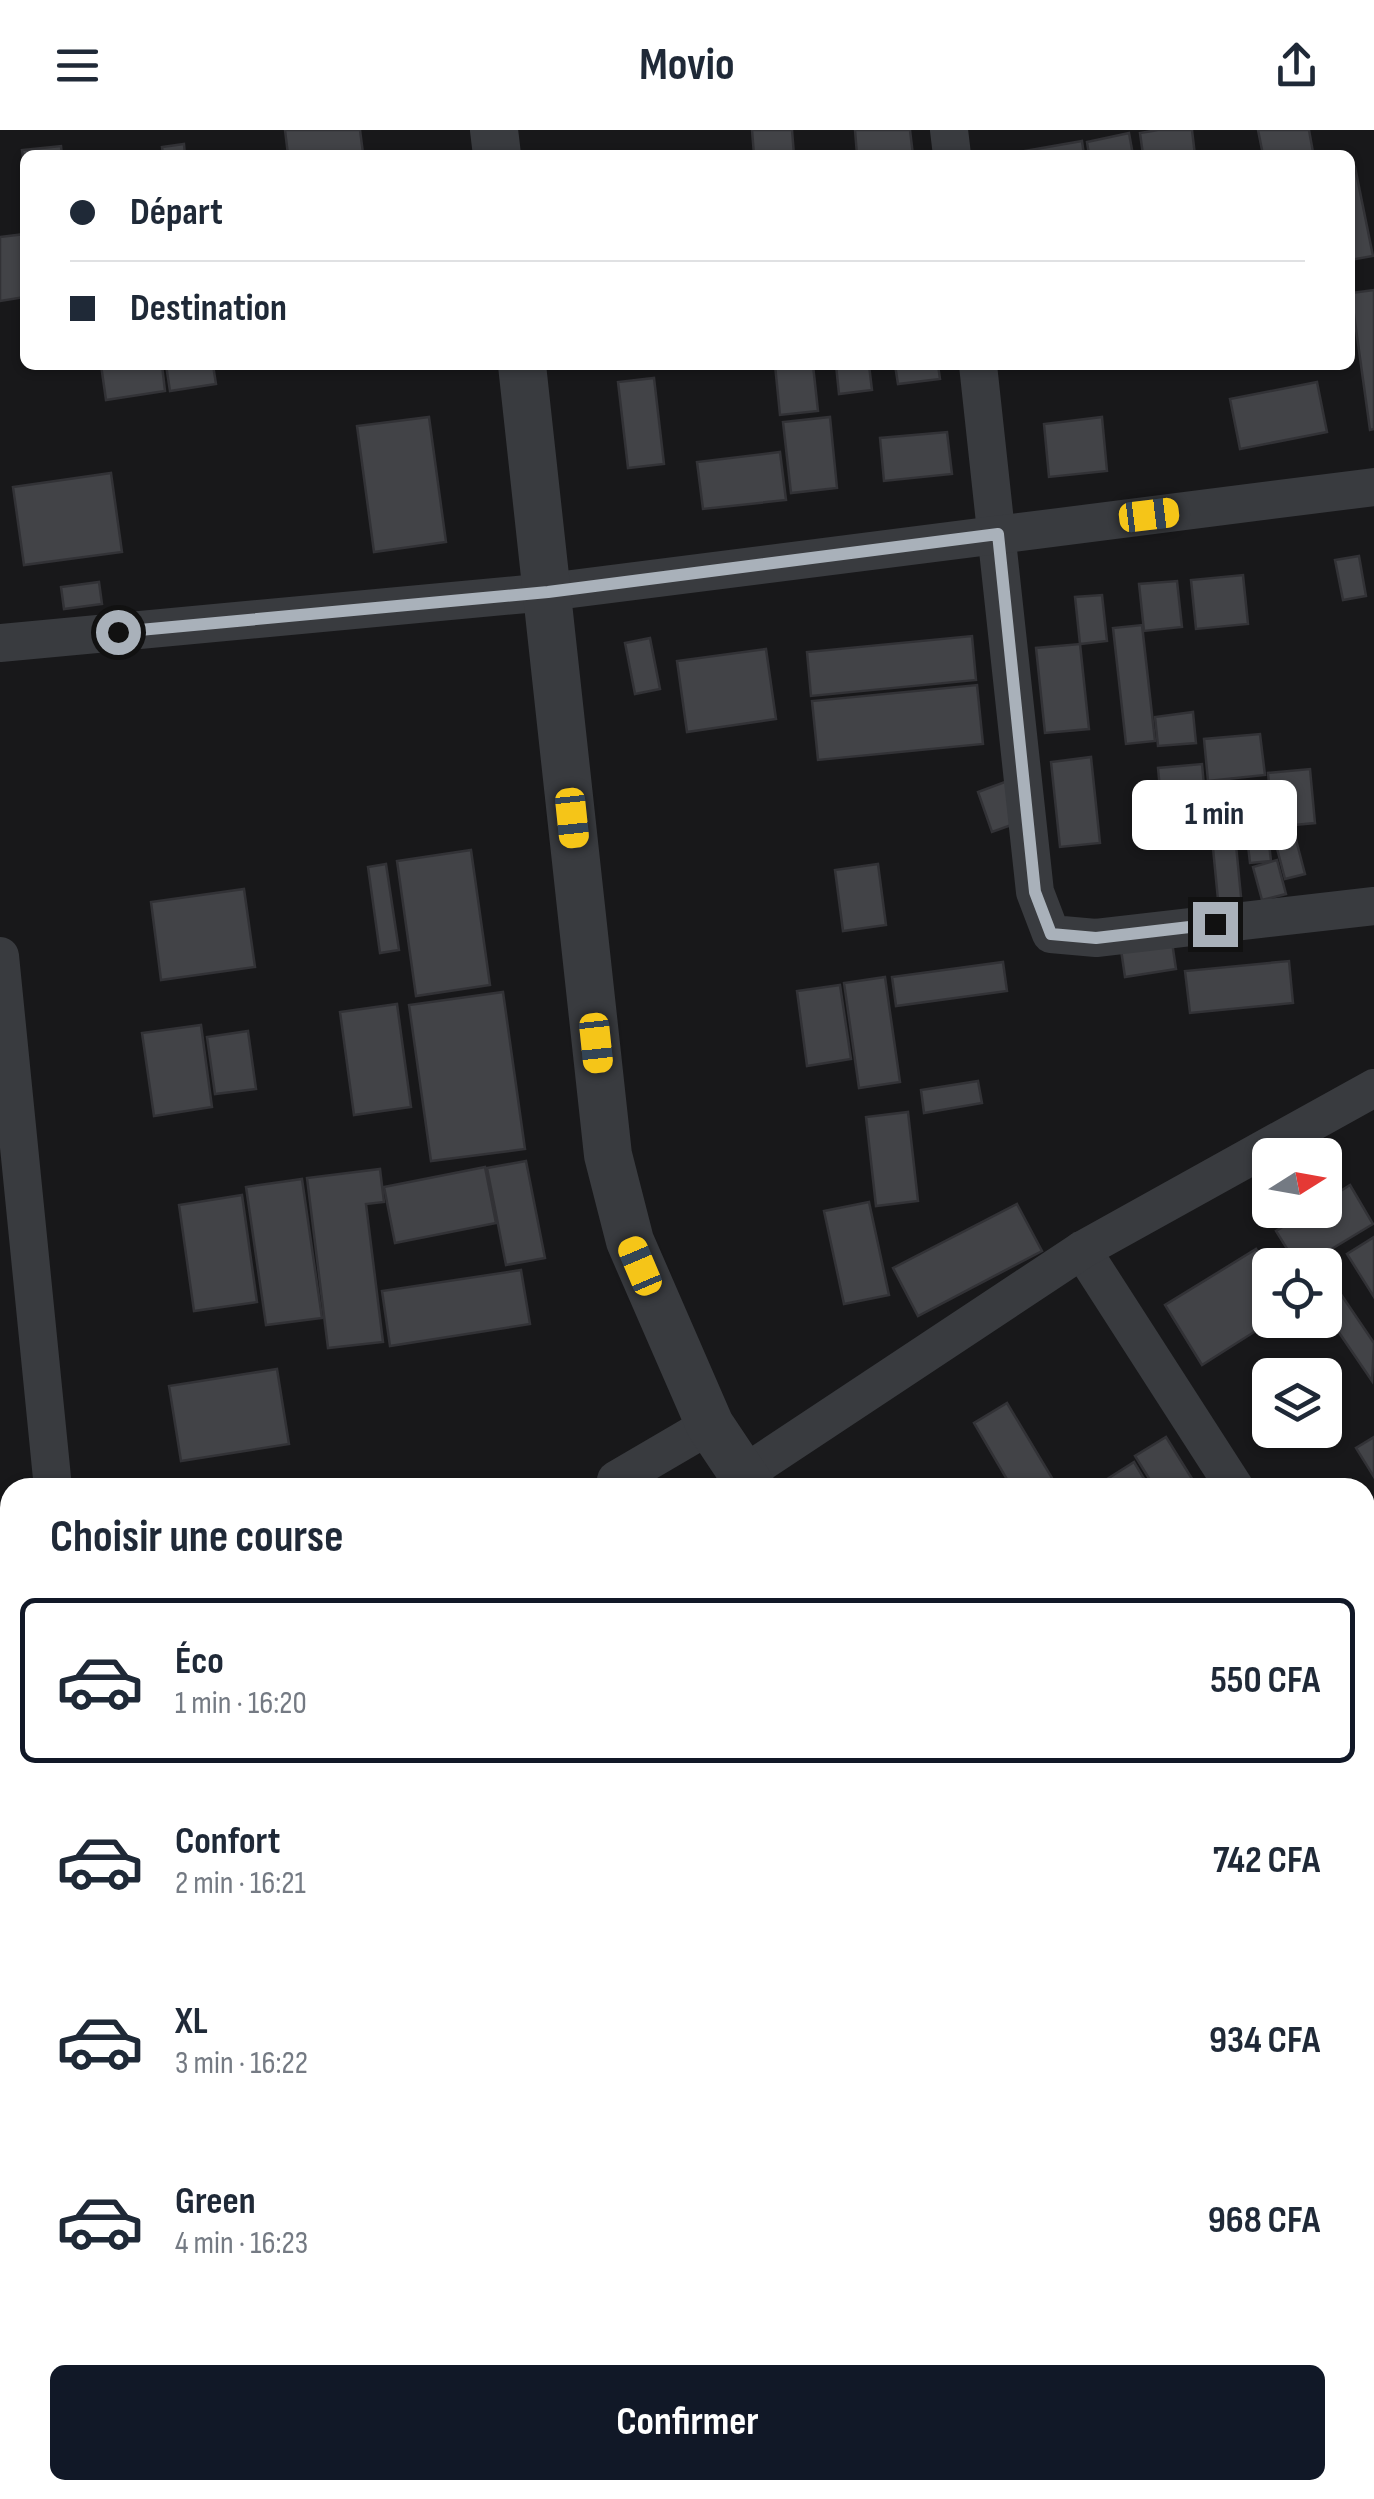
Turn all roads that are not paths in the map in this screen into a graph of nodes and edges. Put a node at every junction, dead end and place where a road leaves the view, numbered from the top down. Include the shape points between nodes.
1 (523, 370) edge
2 (979, 370) edge
3 (1374, 487) edge
4 (998, 534) junction
5 (548, 592) junction
6 (0, 643) edge
7 (1374, 906) edge
8 (0, 956) edge
9 (1374, 1088) edge
10 (1082, 1250) junction
11 (710, 1425) junction
12 (51, 1478) edge
13 (622, 1478) edge
14 (746, 1478) edge
15 (752, 1478) edge
16 (1229, 1478) edge

1 - 5 street
2 - 4 street
3 - 4 street
4 - 5 street
4 - 7 street via 1035,892 1051,934 1096,938
5 - 6 street
5 - 11 street via 608,1155 630,1241
8 - 12 street
9 - 10 street
10 - 15 street
10 - 16 street
11 - 13 street
11 - 14 street

